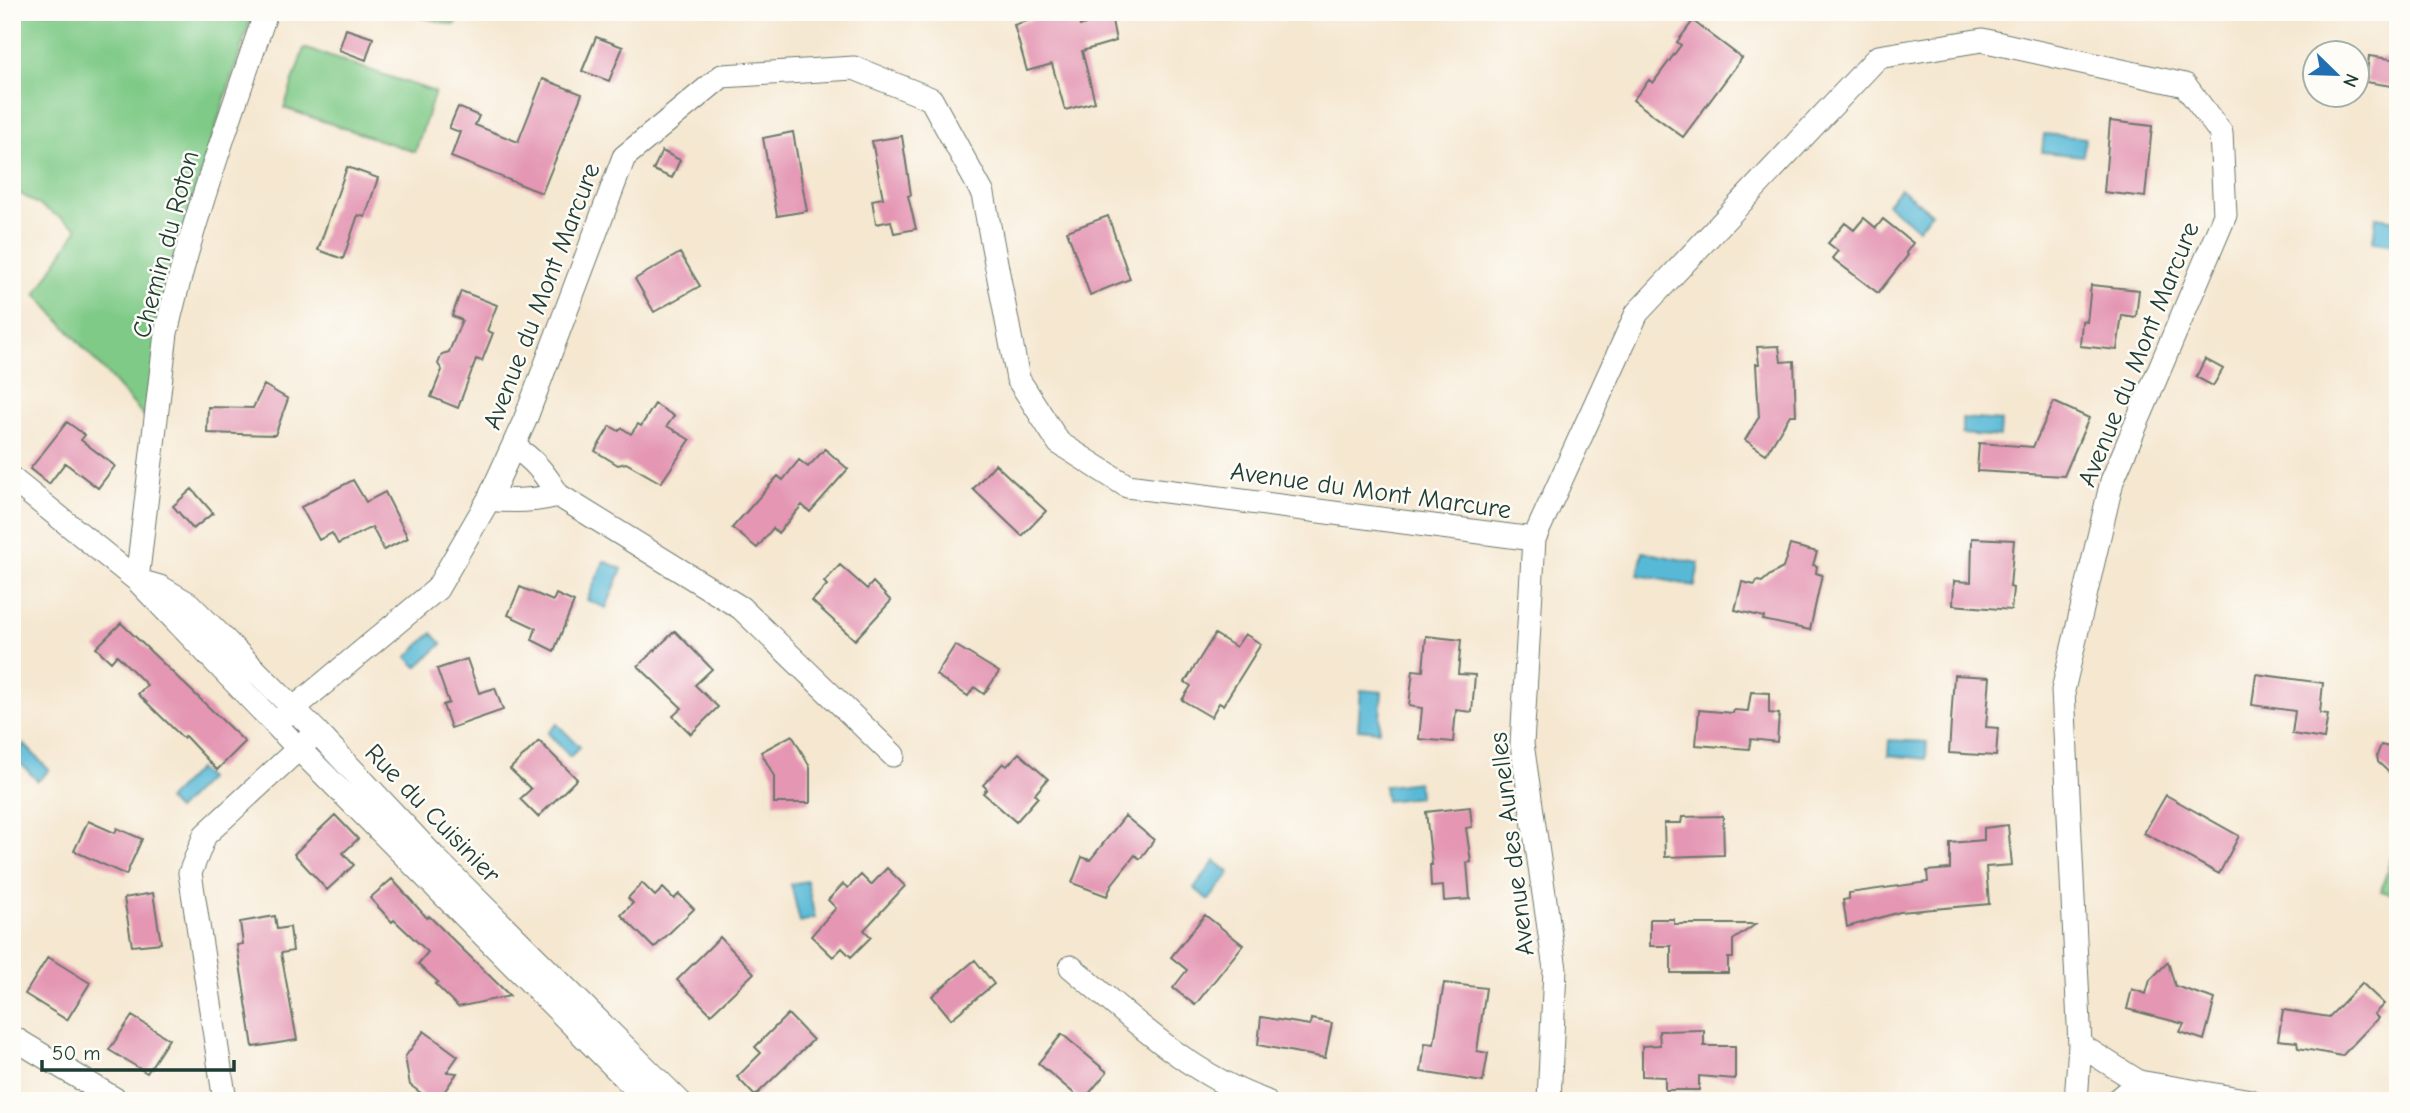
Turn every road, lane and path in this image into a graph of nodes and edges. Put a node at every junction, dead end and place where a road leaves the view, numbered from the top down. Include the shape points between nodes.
1 (266, 12) edge
2 (514, 447) junction
3 (12, 479) edge
4 (558, 495) junction
5 (489, 499) junction
6 (1534, 539) junction
7 (136, 580) junction
8 (293, 709) junction
9 (275, 724) junction
10 (317, 732) junction
11 (298, 748) junction
12 (892, 755) dead end
13 (1072, 967) dead end
14 (12, 1037) edge
15 (2080, 1045) junction
16 (2139, 1082) junction
17 (118, 1101) edge
18 (225, 1101) edge
19 (648, 1101) edge
20 (679, 1101) edge
21 (1265, 1101) edge
22 (1549, 1101) edge
23 (2076, 1101) edge
24 (2116, 1101) edge
25 (2251, 1101) edge

1 - 7 street, Chemin du Roton via 199,206 166,333
2 - 4 street via 530,456
2 - 5 street, Avenue du Mont Marcure
2 - 6 street, Avenue du Mont Marcure via 624,157 722,76 854,68 931,99 983,194 1018,379 1059,443 1127,486
3 - 7 street, Rue du Cuisinier
4 - 5 street via 535,501
4 - 12 street via 741,608
5 - 8 street, Avenue du Mont Marcure via 437,589
6 - 15 street, Avenue du Mont Marcure via 1637,313 1878,57 1982,40 2185,85 2221,133 2225,215 2112,481 2063,690
6 - 22 street, Avenue des Aunelles via 1522,744 1555,969
7 - 8 street, Rue du Cuisinier via 160,587 189,604
7 - 9 street, Rue du Cuisinier
8 - 9 street, Avenue du Mont Marcure
8 - 10 street, Rue du Cuisinier
9 - 11 street, Rue du Cuisinier
10 - 11 street
10 - 20 street, Rue du Cuisinier via 437,860
11 - 18 street via 205,835 190,873
11 - 19 street, Rue du Cuisinier
13 - 21 street via 1200,1069
14 - 17 street
15 - 16 street
15 - 23 street, Avenue du Mont Marcure
16 - 24 street
16 - 25 street

